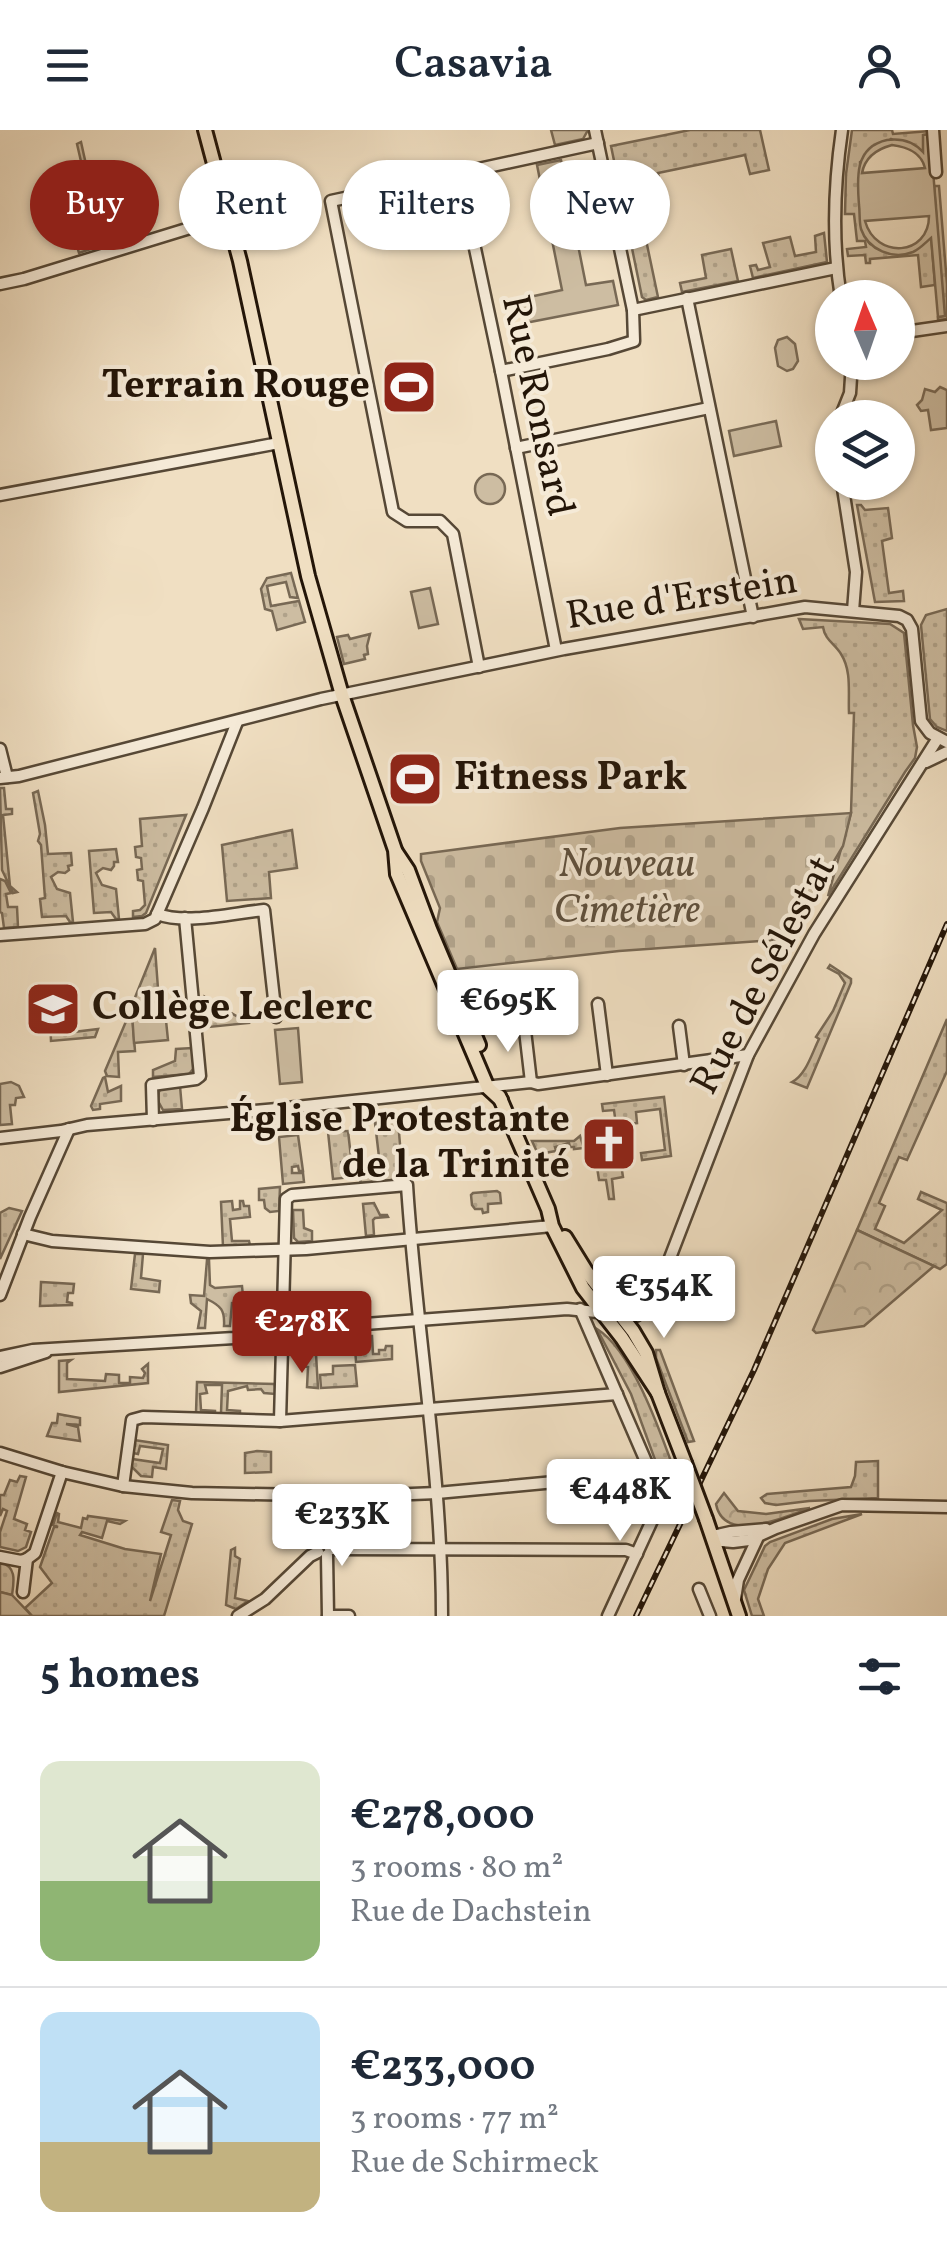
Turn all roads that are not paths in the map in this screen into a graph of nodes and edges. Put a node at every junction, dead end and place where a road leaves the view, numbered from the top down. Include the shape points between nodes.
1 (204, 130) edge
2 (595, 130) edge
3 (842, 130) edge
4 (933, 130) edge
5 (598, 143) junction
6 (212, 160) edge
7 (510, 162) edge
8 (936, 172) dead end
9 (342, 199) edge
10 (179, 231) edge
11 (235, 250) edge
12 (475, 250) edge
13 (836, 268) junction
14 (838, 280) edge
15 (0, 284) edge
16 (687, 298) junction
17 (632, 310) junction
18 (947, 326) edge
19 (915, 331) edge
20 (501, 370) junction
21 (710, 408) junction
22 (278, 443) junction
23 (516, 448) junction
24 (0, 494) edge
25 (845, 500) edge
26 (853, 611) junction
27 (752, 617) junction
28 (556, 650) junction
29 (479, 667) junction
30 (342, 695) junction
31 (237, 722) junction
32 (938, 738) edge
33 (0, 749) edge
34 (947, 752) edge
35 (920, 765) junction
36 (4, 777) edge
37 (156, 917) junction
38 (185, 918) junction
39 (0, 934) edge
40 (598, 1004) dead end
41 (276, 1017) dead end
42 (524, 1022) dead end
43 (680, 1026) dead end
44 (748, 1055) junction
45 (684, 1065) junction
46 (607, 1076) junction
47 (532, 1082) junction
48 (495, 1091) junction
49 (153, 1120) junction
50 (69, 1129) junction
51 (0, 1138) edge
52 (548, 1210) junction
53 (552, 1226) junction
54 (24, 1234) junction
55 (411, 1239) junction
56 (284, 1250) junction
57 (3, 1279) edge
58 (0, 1294) edge
59 (580, 1309) junction
60 (600, 1311) junction
61 (620, 1313) junction
62 (418, 1320) junction
63 (284, 1330) junction
64 (52, 1350) junction
65 (0, 1357) edge
66 (0, 1367) edge
67 (658, 1393) junction
68 (617, 1394) junction
69 (428, 1409) junction
70 (280, 1421) junction
71 (0, 1453) edge
72 (62, 1472) junction
73 (651, 1473) junction
74 (124, 1486) junction
75 (437, 1493) junction
76 (362, 1496) junction
77 (947, 1507) edge
78 (776, 1528) junction
79 (713, 1536) junction
80 (758, 1537) junction
81 (326, 1550) junction
82 (442, 1550) junction
83 (637, 1554) junction
84 (0, 1557) edge
85 (27, 1559) junction
86 (699, 1588) dead end
87 (24, 1592) dead end
88 (737, 1611) edge
89 (238, 1616) edge
90 (328, 1616) edge
91 (349, 1616) edge
92 (442, 1616) edge
93 (608, 1616) edge
94 (710, 1616) edge

1 - 6 main road
2 - 5 street
3 - 13 street
4 - 8 street
5 - 7 street
5 - 17 street
9 - 29 street via 331,201 394,512 407,521 440,521 453,534
10 - 15 street
11 - 22 main road
12 - 20 street, Rue Ronsard
13 - 14 street
13 - 16 street
16 - 17 street
16 - 21 street
17 - 20 street via 634,342
18 - 19 street
20 - 23 street, Rue Ronsard
21 - 23 street
21 - 27 street
22 - 24 street
22 - 30 main road
23 - 28 street, Rue Ronsard
25 - 26 street via 856,572
26 - 27 street, Rue d'Erstein via 804,607
26 - 32 street, Rue d'Erstein via 909,622 921,721
27 - 28 street, Rue d'Erstein
28 - 29 street, Rue d'Erstein
29 - 30 street, Rue d'Erstein
30 - 31 street, Rue d'Erstein
30 - 48 main road via 395,850 397,874
31 - 36 street, Rue d'Erstein
31 - 37 street
32 - 35 street, Rue de Sélestat
33 - 36 street
34 - 35 street
35 - 44 street, Rue de Sélestat
37 - 38 street
37 - 39 street via 146,924
38 - 41 street via 264,910
38 - 49 street via 200,1076 152,1085
40 - 46 street
42 - 47 street
43 - 45 street
44 - 45 street
44 - 61 street, Rue de Sélestat via 655,1298 636,1316
45 - 46 street
46 - 47 street
47 - 48 street
48 - 49 street
48 - 52 main road
49 - 50 street
50 - 51 street
50 - 54 street
52 - 53 main road
52 - 61 main road
53 - 55 street
53 - 60 main road
54 - 56 street via 176,1251
54 - 57 street
55 - 56 street
55 - 56 street via 407,1185 292,1194 286,1199
55 - 62 street
56 - 63 street
57 - 58 street
59 - 60 street
59 - 62 street
59 - 68 street
60 - 61 street
60 - 67 main road
61 - 67 main road via 646,1353
62 - 63 street
62 - 69 street
63 - 64 street
63 - 70 street
64 - 65 street
64 - 66 street
67 - 79 main road, bridge
68 - 69 street
68 - 73 street
69 - 70 street
69 - 75 street
70 - 74 street via 132,1420
71 - 72 street
72 - 74 street
72 - 85 street
73 - 75 street
73 - 83 street via 661,1501
74 - 76 street
75 - 76 street
75 - 82 street
76 - 81 street
77 - 78 street via 848,1505
78 - 79 street
78 - 80 street
79 - 80 street via 733,1542
79 - 88 main road
80 - 88 street via 738,1580
81 - 82 street
81 - 89 street
81 - 90 street
82 - 83 street
82 - 92 street
83 - 93 street
84 - 85 street
85 - 87 street
86 - 94 street
90 - 91 street

